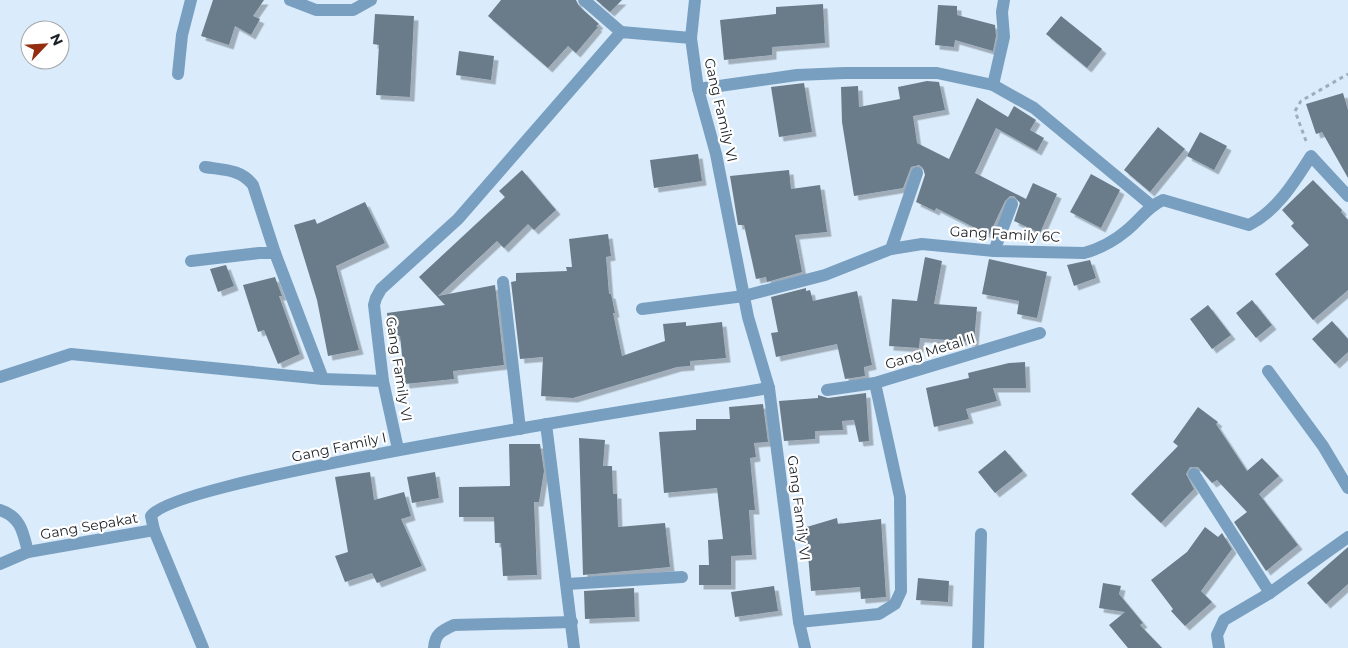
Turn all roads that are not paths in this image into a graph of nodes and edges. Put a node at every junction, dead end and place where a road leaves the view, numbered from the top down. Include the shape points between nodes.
1 (191, 0) edge
2 (290, 0) edge
3 (371, 0) edge
4 (584, 0) edge
5 (695, 0) edge
6 (1004, 0) edge
7 (621, 32) junction
8 (691, 38) junction
9 (178, 74) dead end
10 (993, 85) junction
11 (698, 89) junction
12 (205, 167) dead end
13 (917, 173) dead end
14 (1348, 196) edge
15 (1012, 204) dead end
16 (1151, 205) junction
17 (891, 249) junction
18 (994, 251) junction
19 (275, 253) junction
20 (191, 261) dead end
21 (503, 282) dead end
22 (744, 296) junction
23 (642, 309) dead end
24 (1040, 333) dead end
25 (1268, 371) dead end
26 (0, 377) edge
27 (323, 379) junction
28 (383, 381) junction
29 (875, 383) junction
30 (769, 388) junction
31 (827, 390) dead end
32 (546, 424) junction
33 (520, 429) junction
34 (398, 449) junction
35 (1194, 474) dead end
36 (1348, 488) edge
37 (0, 510) edge
38 (154, 530) junction
39 (981, 534) dead end
40 (1348, 537) edge
41 (28, 552) junction
42 (0, 564) edge
43 (682, 577) dead end
44 (567, 584) junction
45 (1270, 593) junction
46 (572, 622) junction
47 (798, 622) junction
48 (203, 648) edge
49 (434, 648) edge
50 (574, 648) edge
51 (805, 648) edge
52 (978, 648) edge
53 (1219, 648) edge

1 - 9 street via 182,35
2 - 3 street via 316,10 353,10
4 - 7 street
5 - 8 street, Gang Family VI
6 - 10 street via 1004,37
7 - 8 street
7 - 28 street, Gang Family VI via 458,218 381,289 374,306
8 - 11 street, Gang Family VI
10 - 11 street via 937,73 845,73 797,75
10 - 16 street via 1034,108
11 - 22 street, Gang Family VI via 716,154
12 - 19 street via 242,173 248,178
13 - 17 street
14 - 16 street via 1311,156 1296,180 1264,218 1249,225 1170,200
15 - 18 street
16 - 18 street, Gang Family 6C via 1127,230 1098,249 1084,253
17 - 18 street, Gang Family 6C via 922,244
17 - 22 street, Gang Family 6C via 825,275
19 - 20 street
19 - 27 street
21 - 33 street
22 - 23 street, Gang Family 6C
22 - 30 street, Gang Family VI
24 - 29 street, Gang Metal II
25 - 36 street via 1323,446
26 - 27 street via 71,354
27 - 28 street
28 - 34 street, Gang Family VI
29 - 31 street, Gang Metal II
29 - 47 street via 900,497 901,591 895,604 879,614
30 - 32 street, Gang Family I
30 - 47 street, Gang Family VI
32 - 33 street, Gang Family I
32 - 44 street
33 - 34 street, Gang Family I
34 - 38 street, Gang Family I via 209,491 158,508 151,516
35 - 45 street
37 - 41 street, Gang Sepakat via 10,513 22,525
38 - 41 street, Gang Sepakat
38 - 48 street
39 - 52 street
40 - 45 street
41 - 42 street, Gang Sepakat
43 - 44 street
44 - 46 street
45 - 53 street via 1224,620 1217,635
46 - 49 street via 454,625 441,631 435,638
46 - 50 street
47 - 51 street, Gang Family VI

